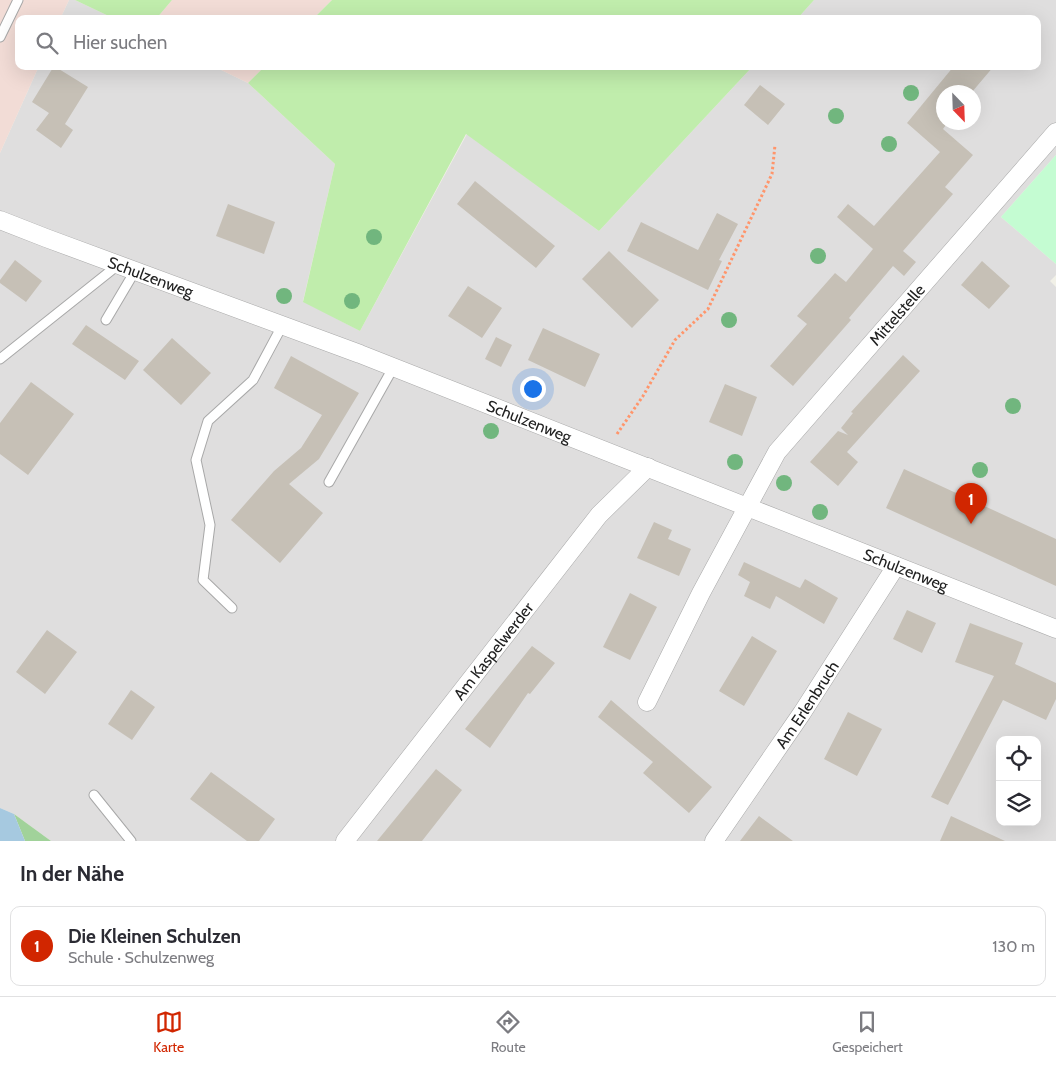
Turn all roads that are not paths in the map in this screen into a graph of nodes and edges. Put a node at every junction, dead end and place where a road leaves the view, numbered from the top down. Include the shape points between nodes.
1 (18, 0) edge
2 (0, 37) edge
3 (1056, 132) edge
4 (0, 220) edge
5 (127, 268) junction
6 (106, 320) dead end
7 (282, 326) junction
8 (0, 359) edge
9 (393, 368) junction
10 (648, 467) junction
11 (329, 482) dead end
12 (748, 506) junction
13 (896, 566) junction
14 (232, 608) dead end
15 (1056, 629) edge
16 (647, 702) dead end
17 (94, 794) dead end
18 (130, 841) edge
19 (345, 841) edge
20 (714, 841) edge

1 - 2 lane
3 - 12 street, Mittelstelle via 777,452
4 - 5 street, Schulzenweg
5 - 6 lane
5 - 7 street, Schulzenweg
5 - 8 lane
7 - 9 street, Schulzenweg
7 - 14 lane via 253,380 208,421 196,460 210,525 203,580
9 - 10 street, Schulzenweg
9 - 11 lane
10 - 12 street, Schulzenweg
10 - 19 street, Am Kaspelwerder via 599,515
12 - 13 street, Schulzenweg
12 - 16 street
13 - 15 street, Schulzenweg
13 - 20 street, Am Erlenbruch via 802,713
17 - 18 lane

